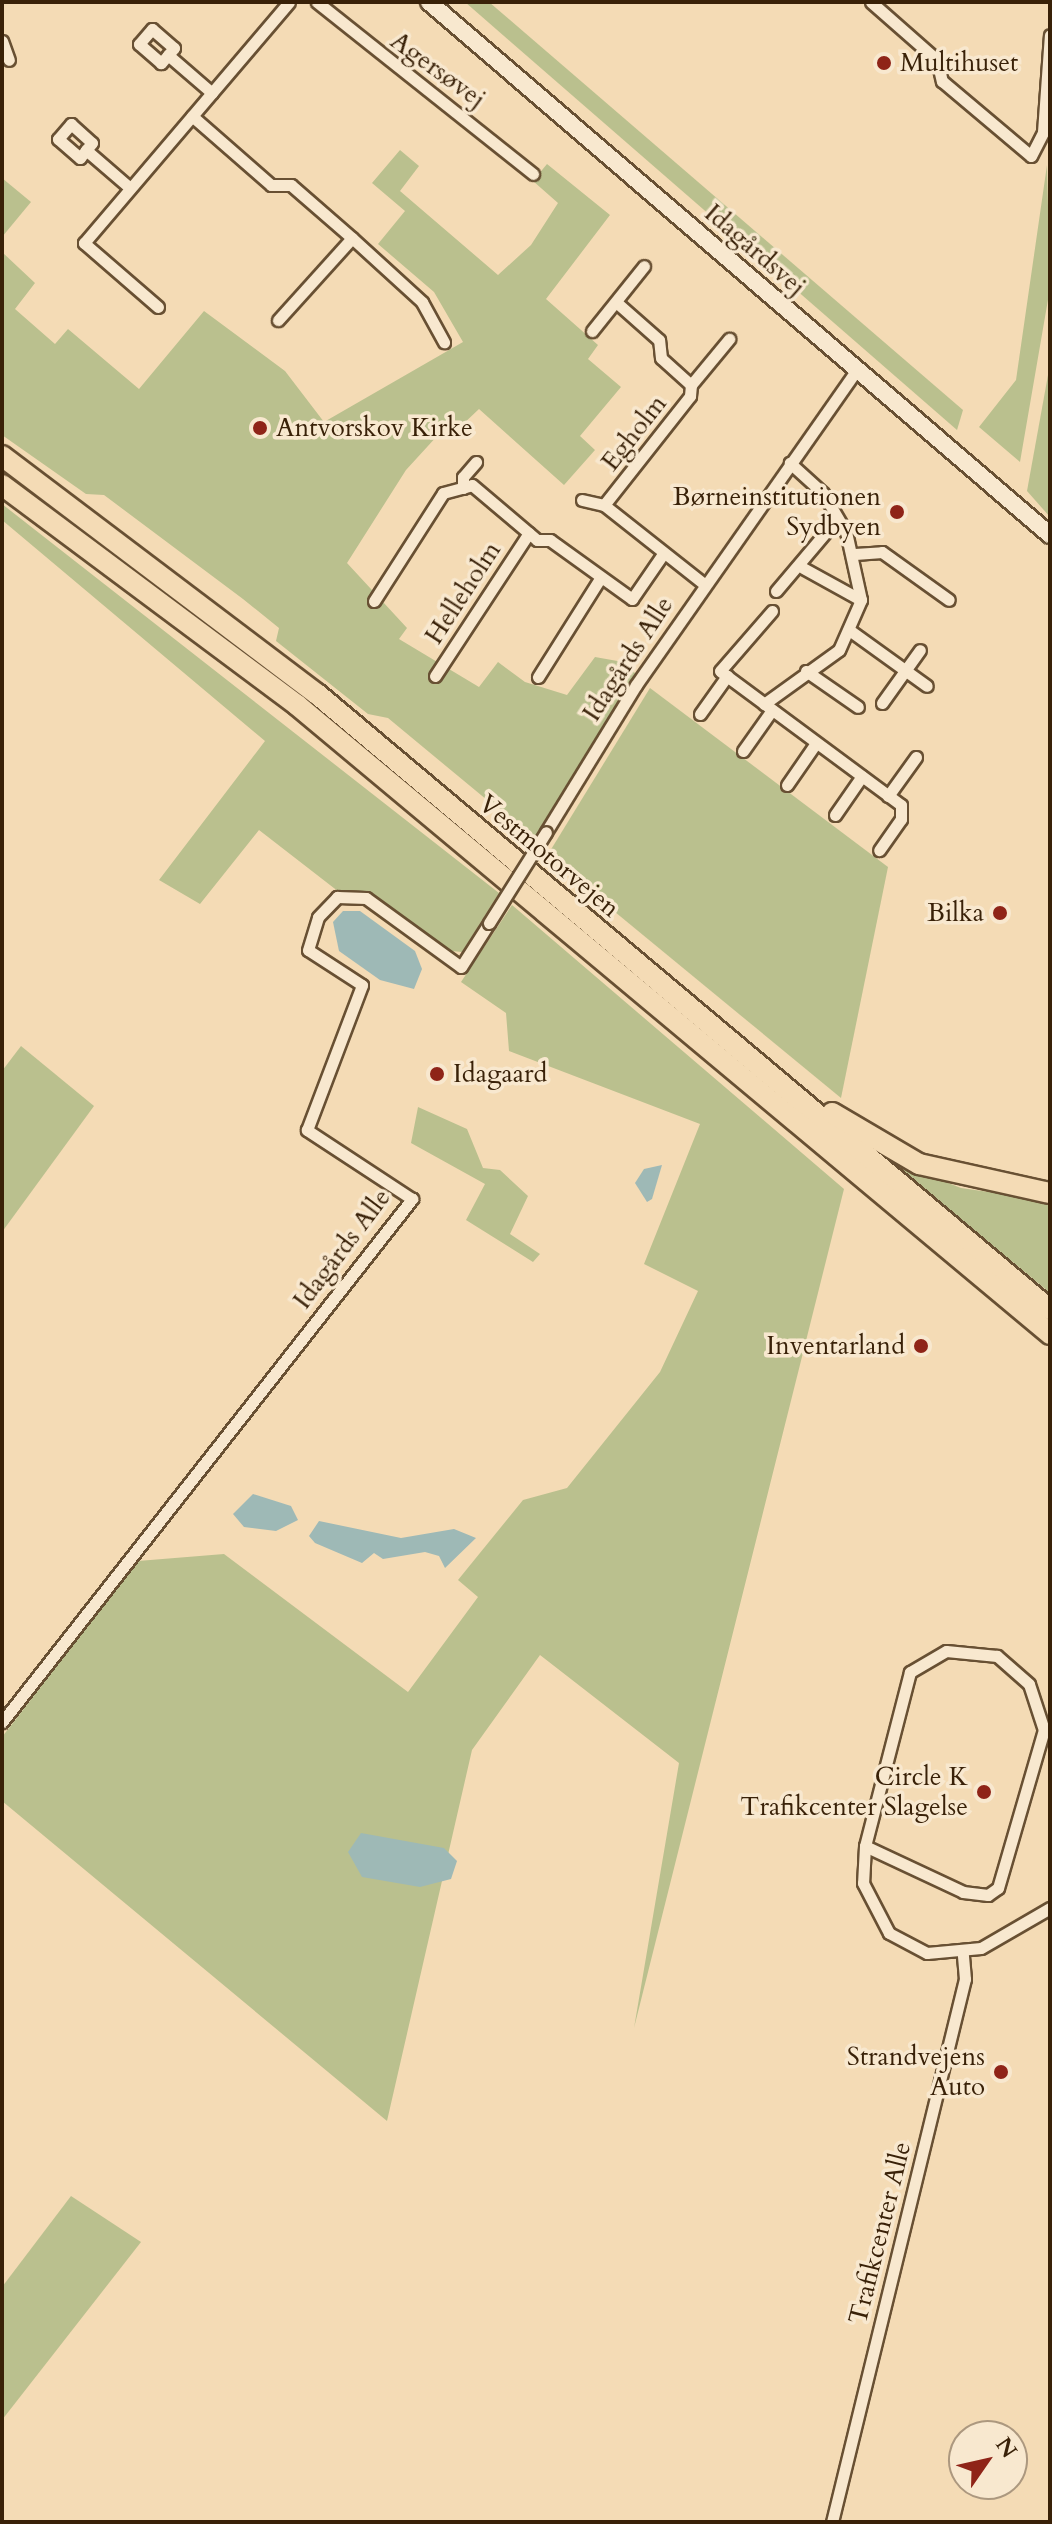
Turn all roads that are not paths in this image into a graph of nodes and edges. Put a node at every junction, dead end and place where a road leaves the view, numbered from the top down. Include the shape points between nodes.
1 (289, 2) edge
2 (317, 2) edge
3 (429, 2) edge
4 (871, 2) edge
5 (1050, 35) edge
6 (2, 41) edge
7 (168, 55) dead end
8 (9, 60) dead end
9 (212, 93) junction
10 (192, 116) junction
11 (86, 150) dead end
12 (533, 174) dead end
13 (130, 188) junction
14 (352, 238) junction
15 (644, 266) dead end
16 (617, 303) junction
17 (158, 307) dead end
18 (278, 320) dead end
19 (592, 331) dead end
20 (729, 339) dead end
21 (444, 342) dead end
22 (857, 369) junction
23 (691, 385) junction
24 (2, 456) edge
25 (476, 462) dead end
26 (790, 463) junction
27 (2, 485) edge
28 (463, 488) junction
29 (582, 500) dead end
30 (604, 505) junction
31 (529, 533) junction
32 (825, 533) dead end
33 (1050, 535) edge
34 (663, 554) junction
35 (855, 554) junction
36 (803, 568) junction
37 (601, 577) junction
38 (704, 584) junction
39 (776, 591) dead end
40 (861, 600) junction
41 (949, 600) dead end
42 (374, 601) dead end
43 (772, 611) dead end
44 (852, 632) junction
45 (920, 650) dead end
46 (905, 670) junction
47 (806, 671) junction
48 (435, 676) dead end
49 (727, 676) junction
50 (538, 677) dead end
51 (927, 686) dead end
52 (882, 703) dead end
53 (768, 707) junction
54 (858, 707) dead end
55 (700, 714) dead end
56 (816, 743) junction
57 (743, 751) dead end
58 (916, 757) dead end
59 (862, 776) junction
60 (787, 785) dead end
61 (888, 796) junction
62 (835, 815) dead end
63 (879, 850) dead end
64 (729, 1043) junction
65 (1050, 1193) edge
66 (1050, 1310) edge
67 (1050, 1334) edge
68 (2, 1722) edge
69 (865, 1846) junction
70 (1050, 1908) edge
71 (963, 1954) junction
72 (832, 2522) edge

1 - 9 street
2 - 12 street, Agersøvej
3 - 22 main road, Idagårdsvej
4 - 5 street via 937,60 942,81 1031,156 1043,132
6 - 8 street
7 - 9 street
9 - 10 street
10 - 13 street
10 - 14 street via 271,185 291,185
11 - 13 street
13 - 17 street via 84,243
14 - 18 street
14 - 21 street via 422,302
15 - 16 street
16 - 19 street
16 - 23 street, Egholm via 659,340 661,358
20 - 23 street, Egholm
22 - 26 street, Idagårds Alle
22 - 33 main road, Idagårdsvej
23 - 30 street, Egholm via 690,396
24 - 64 highway, Vestmotorvejen via 317,694
25 - 28 street
26 - 35 street via 823,493
26 - 38 street, Idagårds Alle
27 - 67 highway, Vestmotorvejen via 297,705
28 - 31 street, Helleholm via 472,485
28 - 42 street via 443,493
29 - 30 street, Egholm
30 - 34 street, Egholm
31 - 37 street, Helleholm
31 - 48 street, Helleholm
32 - 36 street
34 - 37 street, Helleholm via 632,599
34 - 38 street, Egholm
35 - 40 street
35 - 41 street via 882,552
36 - 39 street
36 - 40 street
37 - 50 street
38 - 68 street, Idagårds Alle, bridge via 461,967 366,898 337,897 318,917 308,950 362,985 307,1130 412,1199
40 - 44 street
43 - 49 street via 720,671
44 - 46 street
44 - 47 street
45 - 46 street
46 - 51 street
46 - 52 street
47 - 53 street
47 - 54 street
49 - 53 street
49 - 55 street
53 - 56 street
53 - 57 street
56 - 59 street
56 - 60 street
58 - 61 street
59 - 61 street
59 - 62 street
61 - 63 street via 903,813
64 - 65 highway via 908,1159 971,1181
64 - 66 highway, Vestmotorvejen
69 - 69 street via 910,1672 946,1651 977,1651 1014,1667 1029,1684 1044,1730 998,1888 988,1895 963,1892
69 - 71 street via 863,1883 889,1933 927,1953
70 - 71 street
71 - 72 street, Trafikcenter Alle via 965,1979

